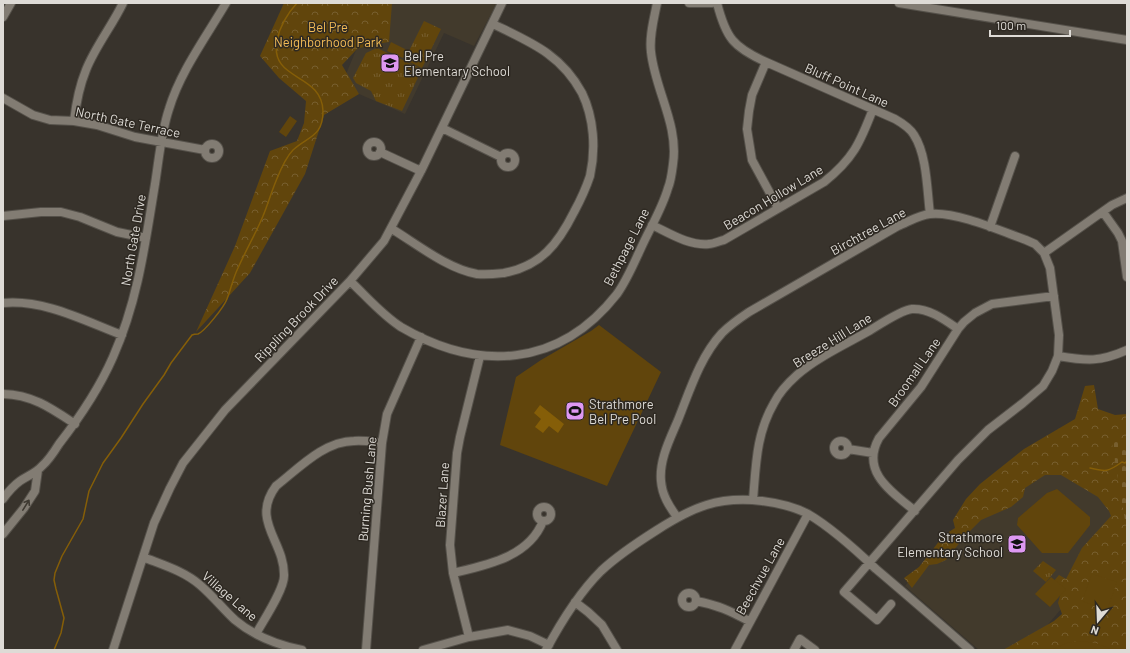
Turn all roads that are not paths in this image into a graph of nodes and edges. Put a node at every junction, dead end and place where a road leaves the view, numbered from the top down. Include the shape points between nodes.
1 (11, 3) edge
2 (123, 3) edge
3 (226, 3) edge
4 (502, 3) edge
5 (657, 3) edge
6 (689, 3) edge
7 (712, 3) edge
8 (718, 3) edge
9 (899, 3) edge
10 (3, 17) edge
11 (493, 24) junction
12 (1127, 40) edge
13 (766, 62) junction
14 (3, 98) edge
15 (873, 109) junction
16 (74, 121) junction
17 (442, 128) junction
18 (162, 142) junction
19 (205, 150) dead end
20 (380, 152) dead end
21 (1016, 156) dead end
22 (501, 157) dead end
23 (421, 172) junction
24 (1127, 198) edge
25 (778, 208) junction
26 (1103, 212) junction
27 (930, 214) junction
28 (3, 216) edge
29 (652, 225) junction
30 (990, 227) junction
31 (392, 229) junction
32 (146, 238) junction
33 (1044, 253) junction
34 (1127, 277) edge
35 (350, 281) junction
36 (1054, 296) junction
37 (3, 303) edge
38 (958, 329) junction
39 (122, 335) junction
40 (421, 337) junction
41 (1127, 350) edge
42 (480, 356) junction
43 (1058, 356) junction
44 (3, 394) edge
45 (74, 424) junction
46 (382, 443) junction
47 (848, 449) dead end
48 (873, 453) junction
49 (38, 470) junction
50 (3, 498) edge
51 (753, 500) junction
52 (915, 511) junction
53 (808, 514) junction
54 (677, 517) junction
55 (544, 521) dead end
56 (3, 534) edge
57 (143, 557) junction
58 (870, 563) junction
59 (453, 573) junction
60 (696, 601) dead end
61 (575, 602) junction
62 (891, 604) dead end
63 (750, 621) junction
64 (256, 634) junction
65 (469, 637) junction
66 (547, 648) edge
67 (113, 650) edge
68 (302, 650) edge
69 (366, 650) edge
70 (423, 650) edge
71 (617, 650) edge
72 (734, 650) edge
73 (794, 650) edge
74 (815, 650) edge
75 (970, 650) edge

1 - 10 street
2 - 16 street via 86,69
3 - 18 street, North Gate Drive via 174,92
4 - 11 street, Rippling Brook Drive
5 - 29 street, Bethpage Lane via 651,34 651,51 654,71 673,134 674,162 668,188
6 - 7 street
8 - 13 street, Bluff Point Lane via 723,25 730,38 750,55
9 - 12 street
11 - 17 street, Rippling Brook Drive
11 - 31 street via 531,42 558,62 582,93 588,108 594,140 593,153 589,176 568,226 544,256 516,271 492,275 464,270
13 - 15 street, Bluff Point Lane
13 - 25 street via 752,95 747,129 752,160
14 - 16 street, North Gate Terrace via 33,115 50,120
15 - 25 street, Beacon Hollow Lane via 862,137 846,163 824,182
15 - 27 street, Bluff Point Lane via 905,125 914,134 923,159
16 - 18 street, North Gate Terrace
17 - 22 street
17 - 23 street, Rippling Brook Drive
18 - 19 street, North Gate Terrace
18 - 32 street, North Gate Drive
20 - 23 street
21 - 30 street
23 - 31 street, Rippling Brook Drive
24 - 26 street
25 - 29 street, Beacon Hollow Lane via 724,240 710,244 691,242
26 - 33 street
26 - 34 street via 1122,241
27 - 30 street, Birchtree Lane via 953,215
27 - 54 street, Birchtree Lane via 898,226 749,312 722,332 695,377 661,466 665,500
28 - 32 street via 61,212 118,232
29 - 42 street, Bethpage Lane via 617,293 600,314 583,329 559,343 532,353
30 - 33 street, Birchtree Lane via 1035,244
31 - 35 street, Rippling Brook Drive
32 - 39 street, North Gate Drive via 136,291
33 - 36 street via 1050,268
35 - 40 street, Bethpage Lane via 386,316
35 - 57 street, Rippling Brook Drive via 225,410 196,445 170,488 154,523
36 - 38 street, Broomall Lane via 992,304 975,312
36 - 43 street via 1059,335
37 - 39 street via 37,305
38 - 48 street, Broomall Lane via 921,388 879,438
38 - 51 street, Breeze Hill Lane via 943,318 924,310 911,309 856,338 796,375 774,402 760,437
39 - 45 street, North Gate Drive via 99,385
40 - 42 street, Bethpage Lane via 458,352
40 - 46 street, Burning Bush Lane via 387,414
41 - 43 street via 1098,360
42 - 59 street, Blazer Lane via 457,453 450,545
43 - 52 street via 1043,386 988,430 958,460
44 - 45 street via 26,397 45,404
45 - 49 street, North Gate Drive
46 - 64 street via 353,441 335,444 318,453 276,486 271,493 266,509 268,524 284,565 284,578
46 - 69 street, Burning Bush Lane
47 - 48 street
48 - 52 street via 874,467 880,479
49 - 50 street, North Gate Drive via 20,481
56 -> 49 street, North Gate Drive via 34,491
51 - 53 street via 781,503
51 - 54 street via 712,502
52 - 58 street
53 - 58 street
53 - 63 street, Beechvue Lane
54 - 61 street via 629,548 601,571
55 - 59 street via 531,540 508,557
57 - 64 street, Village Lane via 183,573 200,585 236,621
57 - 67 street, Rippling Brook Drive
58 - 62 street via 844,592 877,620
58 - 75 street
59 - 65 street, Blazer Lane
60 - 63 street via 723,607
61 - 66 street
61 - 71 street via 602,625
63 - 72 street, Beechvue Lane
64 - 68 street, Village Lane via 274,643
65 - 66 street via 508,630 530,636
65 - 70 street
73 - 74 street via 800,639

